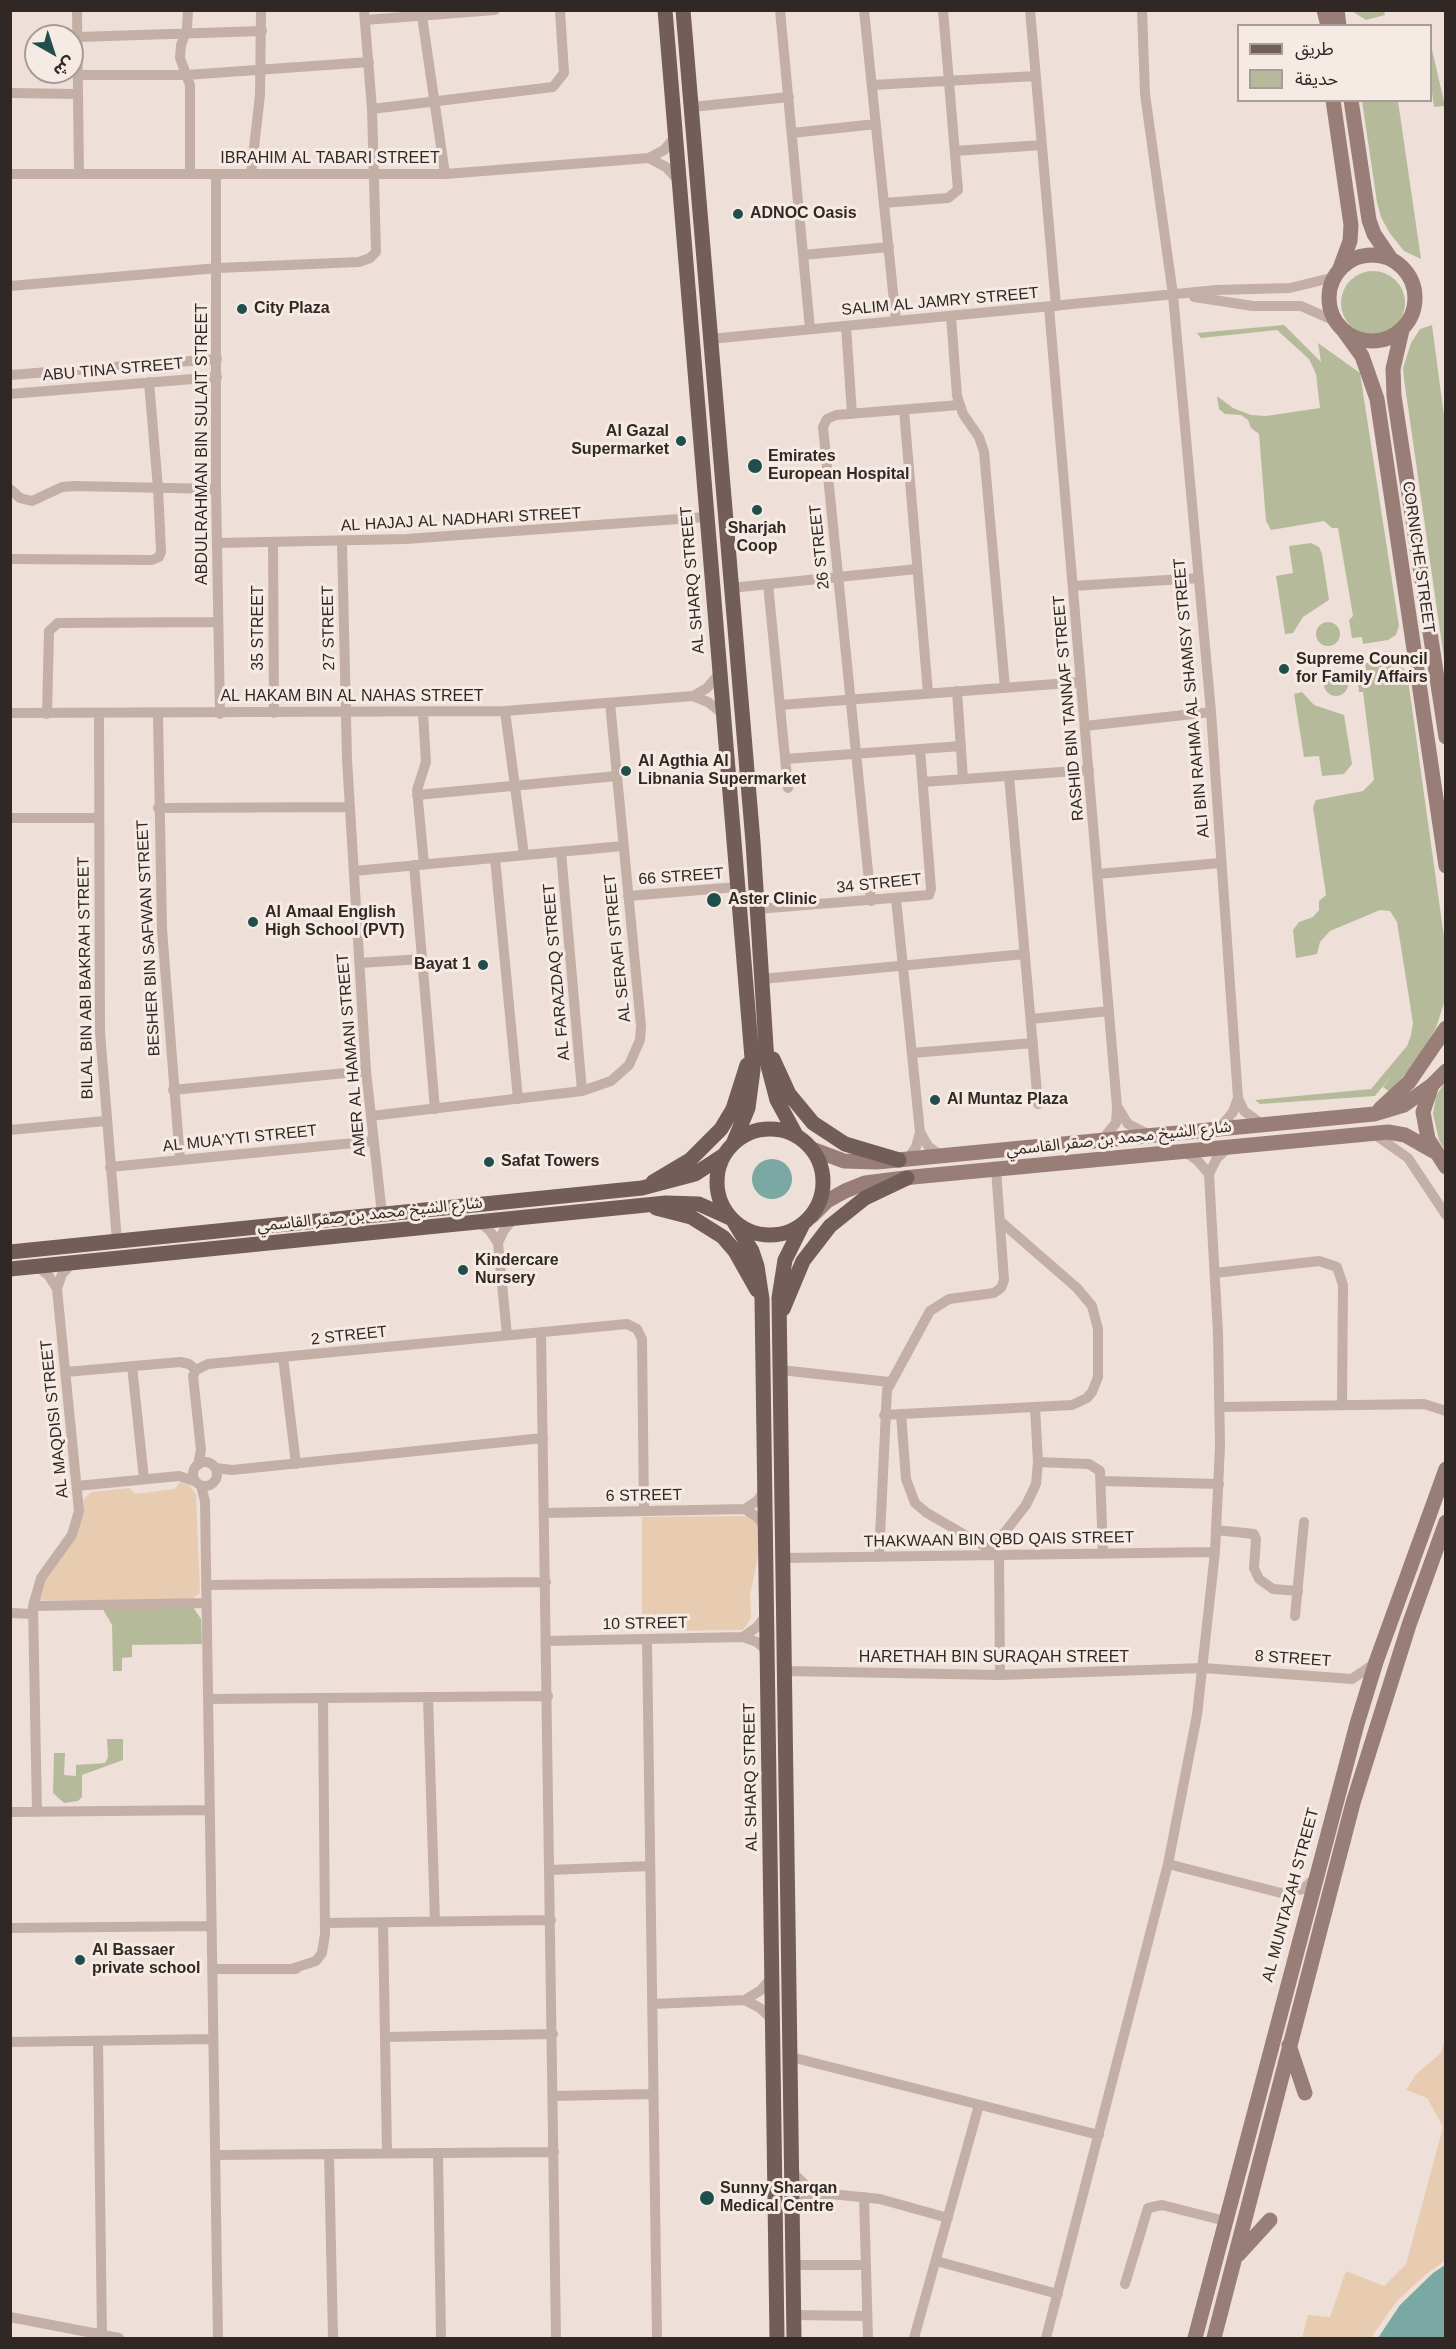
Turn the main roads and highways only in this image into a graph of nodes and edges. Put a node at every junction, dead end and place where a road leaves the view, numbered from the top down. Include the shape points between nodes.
1 (664, 10) edge
2 (683, 10) edge
3 (1333, 102) edge
4 (1351, 102) edge
5 (1390, 259) junction
6 (1337, 274) junction
7 (1340, 326) junction
8 (1402, 330) junction
9 (1446, 737) edge
10 (1446, 867) edge
11 (1446, 1028) edge
12 (766, 1042) junction
13 (751, 1050) junction
14 (1441, 1074) edge
15 (1374, 1114) junction
16 (796, 1135) junction
17 (729, 1149) junction
18 (812, 1149) junction
19 (1435, 1152) junction
20 (903, 1160) junction
21 (1446, 1167) edge
22 (907, 1178) junction
23 (642, 1188) junction
24 (641, 1206) junction
25 (732, 1220) junction
26 (807, 1221) junction
27 (245, 1228) junction
28 (187, 1251) junction
29 (10, 1252) edge
30 (10, 1269) edge
31 (762, 1299) junction
32 (780, 1317) junction
33 (1446, 1469) edge
34 (1446, 1522) edge
35 (1423, 1533) junction
36 (767, 1612) junction
37 (785, 1632) junction
38 (1394, 1671) junction
39 (1289, 2045) junction
40 (773, 2092) junction
41 (1305, 2094) dead end
42 (791, 2111) junction
43 (1270, 2220) dead end
44 (1234, 2260) junction
45 (777, 2338) edge
46 (794, 2338) edge
47 (1195, 2338) edge
48 (1214, 2338) edge

1 - 13 main road, AL SHARQ STREET
2 - 12 main road
3 - 6 main road via 1351,225 1346,257
4 - 5 main road via 1369,220
5 - 6 main road via 1363,256
5 - 8 main road via 1402,266 1416,292 1415,307
6 - 7 main road via 1329,299
7 - 8 main road via 1354,338 1379,341
7 - 10 main road, CORNICHE STREET via 1362,356 1377,399
8 - 9 main road, CORNICHE STREET via 1394,363 1394,396
11 - 15 main road via 1404,1088
12 - 16 main road via 777,1100
12 - 20 main road via 789,1094 813,1123 845,1144
13 - 17 main road, AL SHARQ STREET via 752,1089 742,1126
13 - 23 main road via 733,1109 721,1129 690,1160
14 - 15 main road, شارع الشيخ محمد بن صقر القاسمي via 1404,1105
14 - 19 main road via 1425,1105 1424,1126
15 - 20 main road, شارع الشيخ محمد بن صقر القاسمي
16 - 17 main road via 763,1130 744,1136
16 - 18 main road
17 - 23 main road, شارع الشيخ محمد بن صقر القاسمي via 695,1174
17 - 25 main road via 717,1181 720,1200
18 - 20 main road, شارع الشيخ محمد بن صقر القاسمي via 852,1162
18 - 26 main road via 824,1175 820,1203
19 - 21 main road
19 - 22 main road, شارع الشيخ محمد بن صقر القاسمي via 1405,1135 1371,1132
22 - 26 main road, شارع الشيخ محمد بن صقر القاسمي via 865,1183 845,1191 827,1201
22 - 32 main road via 865,1198 830,1226 803,1261
23 - 27 main road, شارع الشيخ محمد بن صقر القاسمي
24 - 25 main road, شارع الشيخ محمد بن صقر القاسمي via 691,1203 715,1209
24 - 28 main road, شارع الشيخ محمد بن صقر القاسمي
24 - 31 main road via 692,1217 716,1232 735,1251
25 - 26 main road via 746,1230 774,1236
25 - 31 main road, AL SHARQ STREET via 752,1251
26 - 32 main road via 785,1260 780,1279
27 - 28 main road via 243,1237 202,1244
27 - 29 main road, شارع الشيخ محمد بن صقر القاسمي
28 - 30 main road, شارع الشيخ محمد بن صقر القاسمي
31 - 36 main road, AL SHARQ STREET
32 - 37 main road
33 - 35 main road, AL MUNTAZAH STREET
34 - 38 main road
35 - 38 main road via 1431,1533 1432,1538 1400,1627
35 - 47 main road, AL MUNTAZAH STREET via 1376,1662 1315,1878
36 - 37 main road via 774,1607 780,1610
36 - 40 main road, AL SHARQ STREET
37 - 42 main road
38 - 39 main road via 1353,1803
39 - 41 main road
39 - 44 main road
40 - 42 main road via 779,2116 785,2118
40 - 45 main road, AL SHARQ STREET
42 - 46 main road
43 - 44 main road
44 - 48 main road

